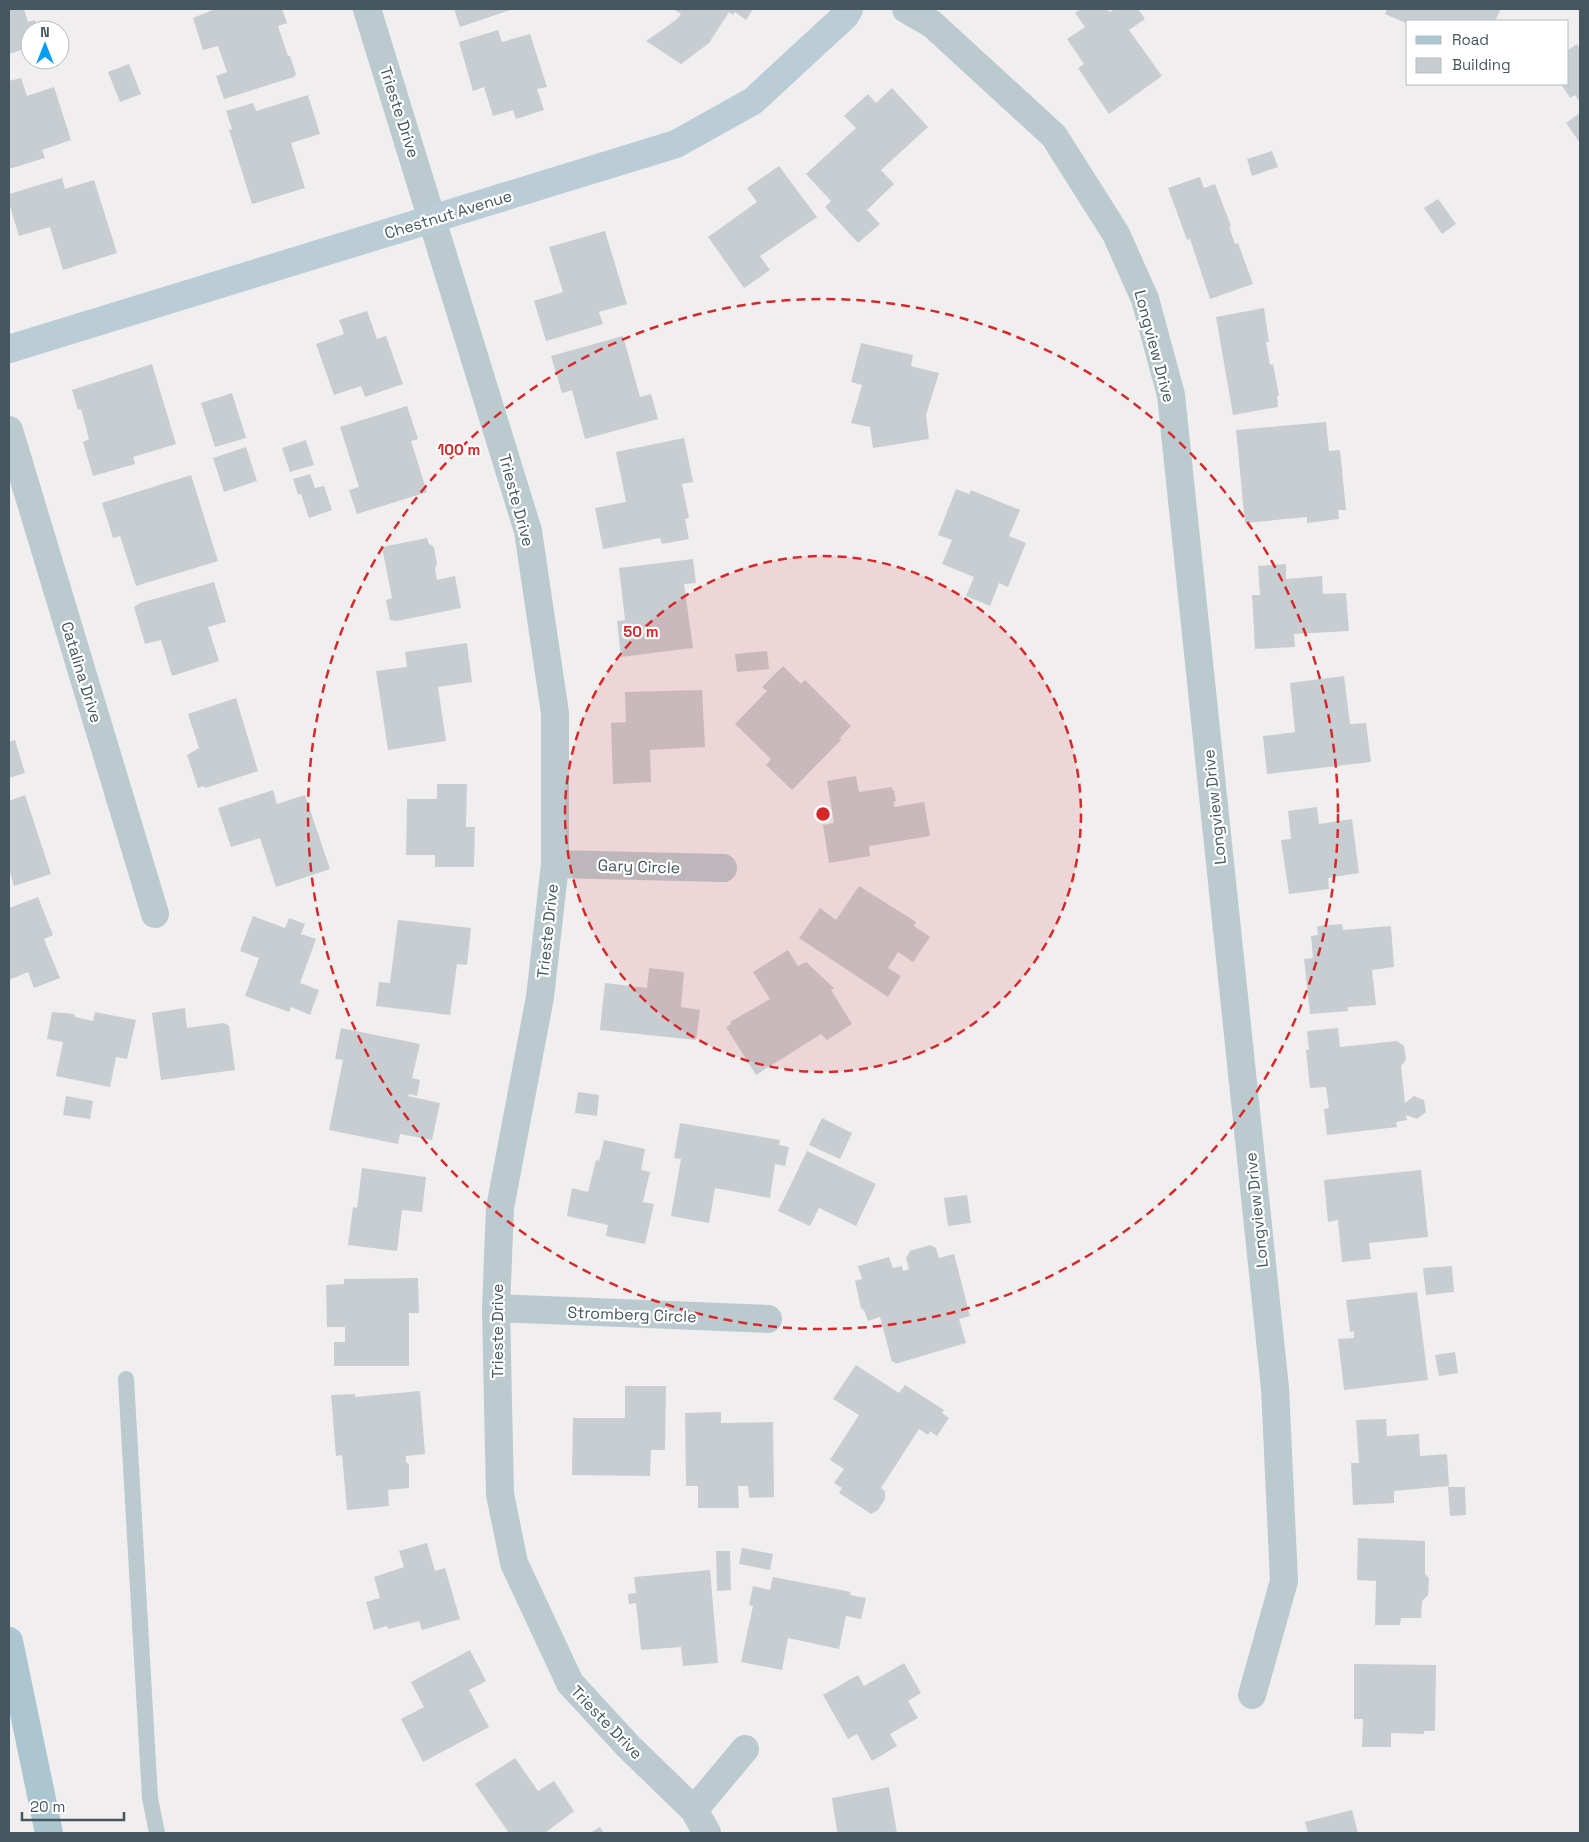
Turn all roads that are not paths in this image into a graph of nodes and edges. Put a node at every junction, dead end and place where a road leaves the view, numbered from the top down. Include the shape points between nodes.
1 (367, 9) edge
2 (849, 9) edge
3 (906, 9) edge
4 (434, 219) junction
5 (9, 349) edge
6 (9, 430) edge
7 (555, 864) junction
8 (723, 868) dead end
9 (155, 914) dead end
10 (496, 1308) junction
11 (768, 1319) dead end
12 (126, 1379) dead end
13 (9, 1641) edge
14 (1252, 1695) dead end
15 (746, 1749) dead end
16 (701, 1822) edge
17 (49, 1833) edge
18 (156, 1833) edge

1 - 4 street, Trieste Drive
2 - 4 street, Chestnut Avenue via 753,101 676,144
3 - 14 street, Longview Drive via 932,24 1054,136 1116,234 1145,299 1171,395 1275,1388 1284,1580
4 - 5 street, Chestnut Avenue
4 - 7 street, Trieste Drive via 528,531 555,713
6 - 9 street, Catalina Drive
7 - 8 street, Gary Circle
7 - 10 street, Trieste Drive via 540,997 500,1208
10 - 11 street, Stromberg Circle
10 - 16 street, Trieste Drive via 500,1494 514,1563 570,1683
12 - 18 lane via 150,1798
13 - 17 main road
15 - 16 street, Trieste Drive

